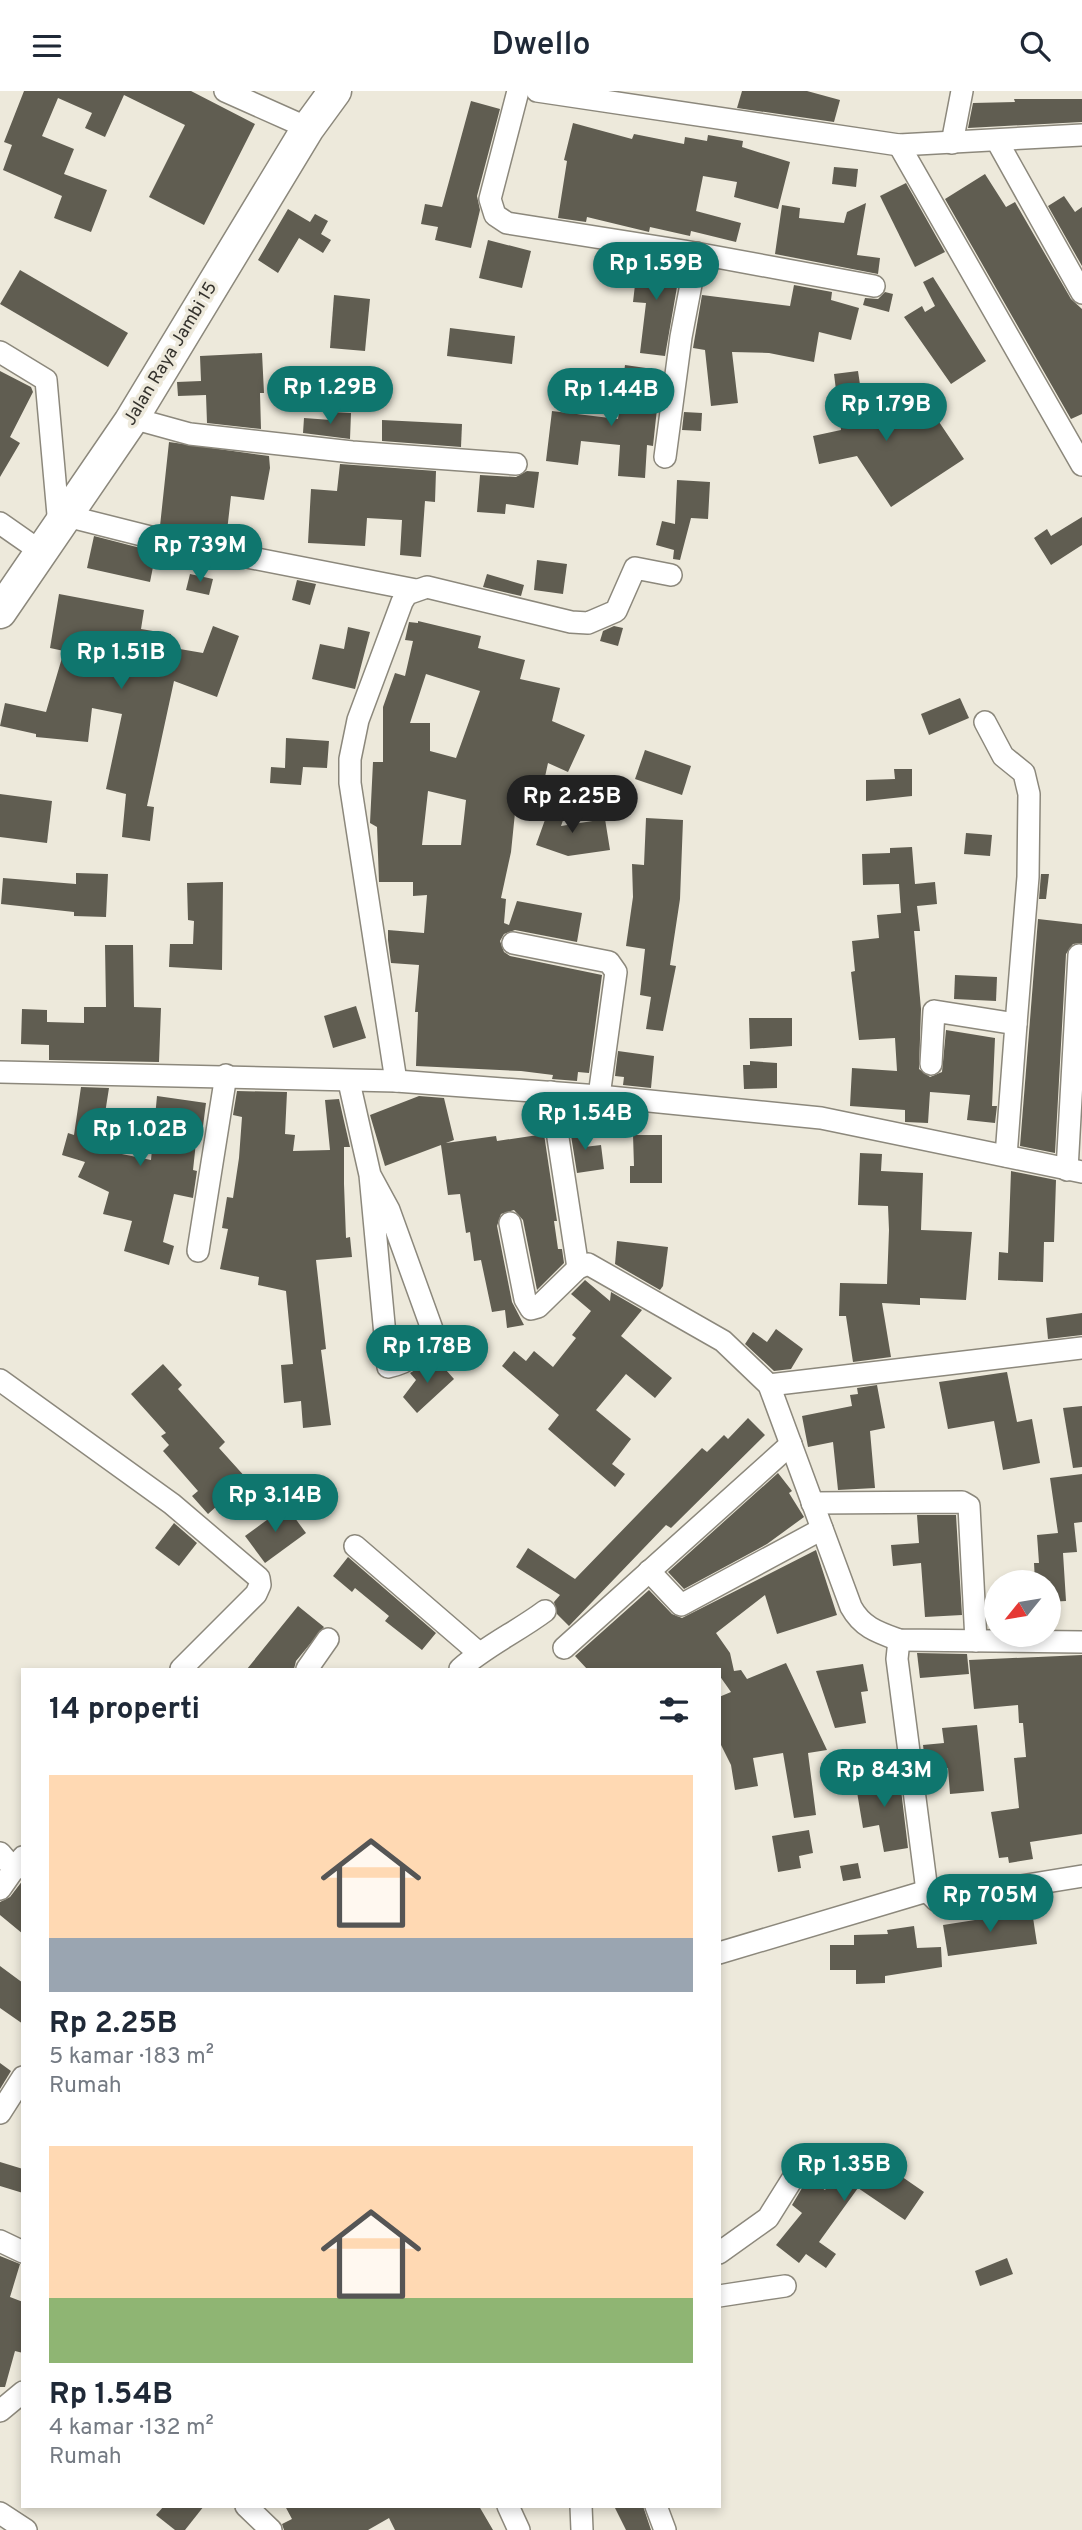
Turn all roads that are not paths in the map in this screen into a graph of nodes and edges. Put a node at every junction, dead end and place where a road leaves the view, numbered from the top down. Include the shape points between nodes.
1 (225, 91) edge
2 (335, 91) edge
3 (518, 91) edge
4 (537, 91) edge
5 (962, 91) edge
6 (309, 128) junction
7 (1082, 135) edge
8 (997, 141) junction
9 (952, 143) junction
10 (899, 145) junction
11 (697, 253) junction
12 (874, 285) dead end
13 (1082, 293) edge
14 (0, 352) edge
15 (132, 418) junction
16 (665, 457) dead end
17 (516, 464) dead end
18 (1082, 465) edge
19 (63, 521) junction
20 (0, 523) edge
21 (40, 551) junction
22 (671, 575) dead end
23 (416, 590) junction
24 (0, 612) edge
25 (985, 722) dead end
26 (513, 943) dead end
27 (1079, 955) dead end
28 (1016, 1024) junction
29 (931, 1064) dead end
30 (0, 1072) edge
31 (226, 1075) junction
32 (396, 1081) junction
33 (349, 1082) junction
34 (551, 1092) junction
35 (599, 1096) junction
36 (1006, 1156) junction
37 (1075, 1171) edge
38 (370, 1175) junction
39 (510, 1223) dead end
40 (198, 1251) dead end
41 (578, 1268) junction
42 (1082, 1348) edge
43 (0, 1380) edge
44 (769, 1385) junction
45 (791, 1444) junction
46 (812, 1503) junction
47 (822, 1529) junction
48 (355, 1546) dead end
49 (649, 1571) junction
50 (545, 1611) dead end
51 (328, 1639) dead end
52 (899, 1640) junction
53 (976, 1641) junction
54 (1082, 1642) edge
55 (564, 1648) dead end
56 (479, 1653) junction
57 (182, 1668) edge
58 (308, 1668) edge
59 (461, 1668) edge
60 (15, 1861) edge
61 (1082, 1876) edge
62 (0, 1889) edge
63 (927, 1891) junction
64 (721, 1952) edge
65 (21, 2080) edge
66 (0, 2113) edge
67 (798, 2170) dead end
68 (0, 2241) edge
69 (21, 2251) edge
70 (721, 2252) edge
71 (785, 2286) dead end
72 (721, 2296) edge
73 (21, 2394) edge
74 (0, 2411) edge
75 (248, 2508) edge
76 (509, 2508) edge
77 (581, 2508) edge
78 (657, 2508) edge
79 (0, 2513) edge
80 (26, 2530) edge
81 (271, 2530) edge
82 (519, 2530) edge
83 (582, 2530) edge
84 (665, 2530) edge

1 - 6 street
2 - 6 highway, Jalan Raya Jambi 15
3 - 11 street via 492,181 490,199 495,215 507,223
4 - 10 street
5 - 9 street
6 - 15 highway, Jalan Raya Jambi 15
7 - 8 street
8 - 9 street
8 - 13 street
9 - 10 street
10 - 18 street
11 - 12 street
11 - 16 street
14 - 19 street via 46,380
15 - 17 street via 190,434
15 - 19 highway, Jalan Raya Jambi 15
19 - 21 highway, Jalan Raya Jambi 15
19 - 23 street
20 - 21 street
21 - 24 highway, Jalan Raya Jambi 15
22 - 23 street via 635,568 616,611 588,624 528,614 426,587
23 - 32 street via 408,594 390,627 350,758 350,783
25 - 28 street via 1003,756 1024,773 1030,794
26 - 35 street via 614,965
27 - 37 street
28 - 29 street via 934,1011
28 - 36 street
30 - 31 street
31 - 33 street
31 - 40 street
32 - 33 street
32 - 34 street
33 - 38 street
34 - 35 street
34 - 41 street
35 - 36 street via 821,1118
36 - 37 street
38 - 38 street via 389,1210 432,1329 430,1340 415,1355 388,1367
39 - 41 street via 531,1309
41 - 44 street via 588,1264 723,1341
42 - 44 street
43 - 57 street via 172,1504 259,1578 256,1594
44 - 45 street
45 - 46 street
45 - 49 street
46 - 47 street
46 - 53 street via 962,1502 969,1506
47 - 49 street via 681,1605
47 - 52 street via 858,1620
48 - 56 street
49 - 55 street
50 - 56 street
51 - 58 street
52 - 53 street
52 - 63 street via 897,1659
53 - 54 street
56 - 59 street
60 - 62 street
61 - 63 street via 936,1900
63 - 64 street
65 - 66 street
67 - 70 street via 768,2218
68 - 69 street
71 - 72 street
73 - 74 street
75 - 81 street
76 - 82 street
77 - 83 street
78 - 84 street
79 - 80 street

